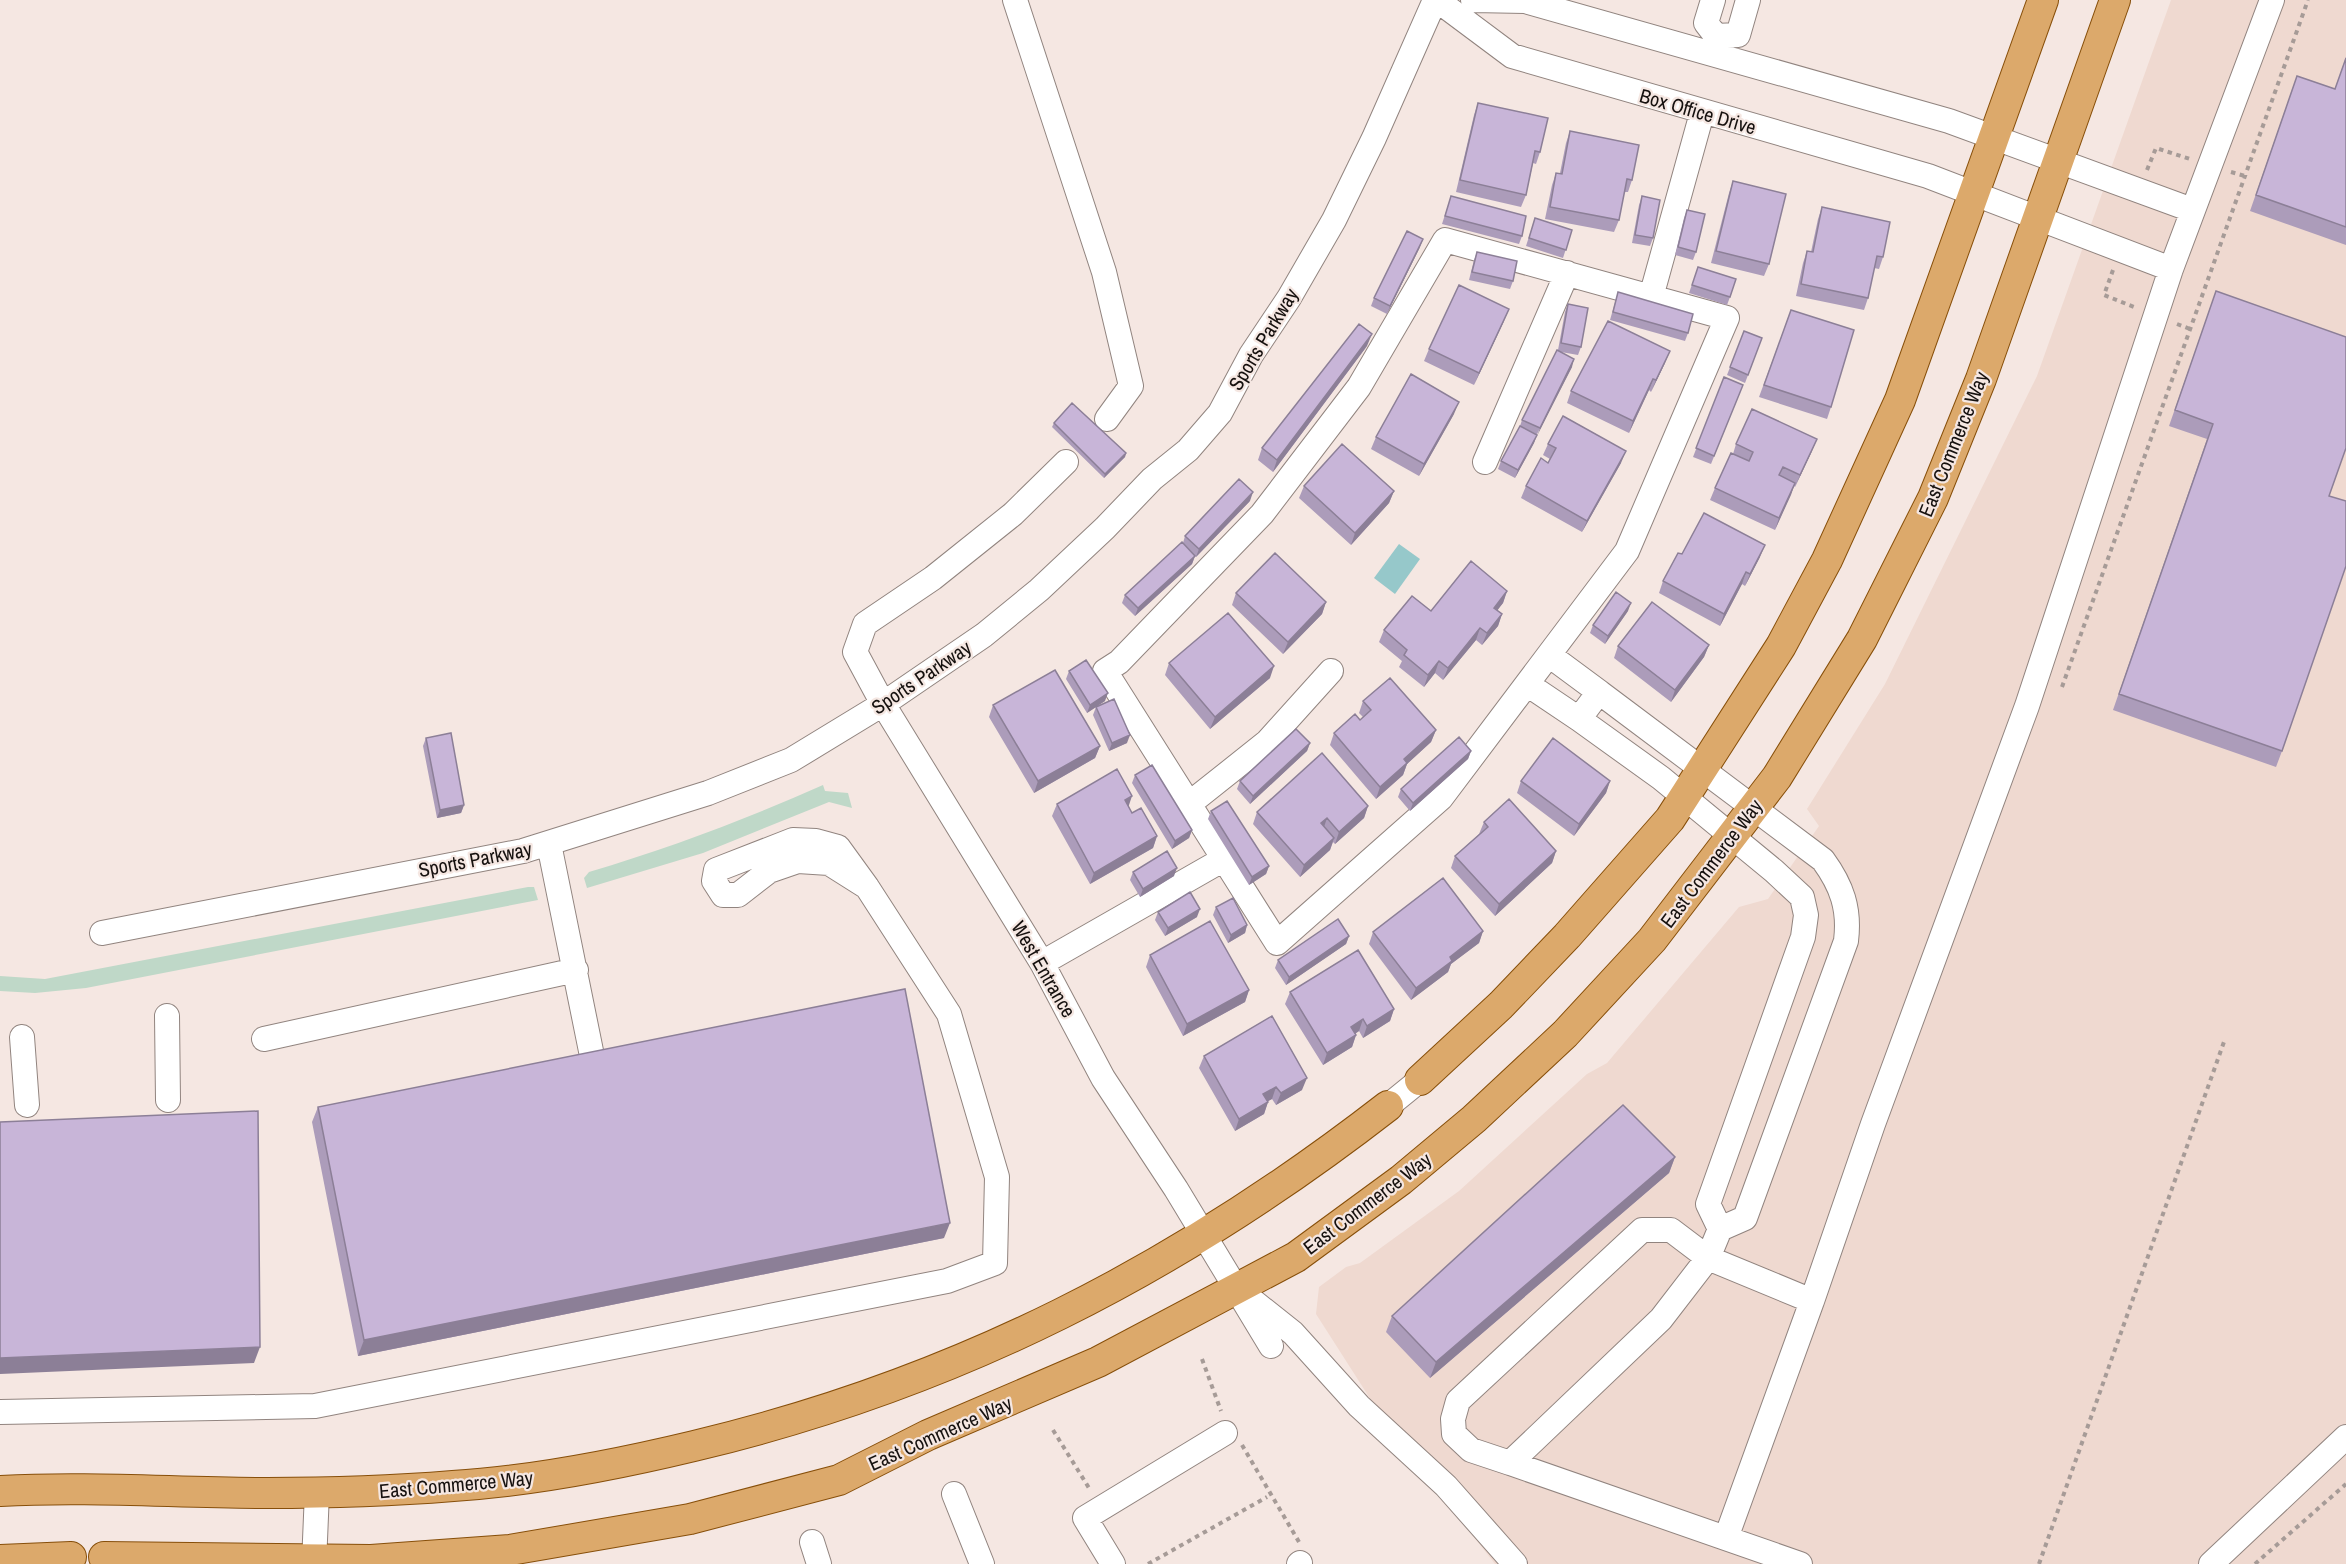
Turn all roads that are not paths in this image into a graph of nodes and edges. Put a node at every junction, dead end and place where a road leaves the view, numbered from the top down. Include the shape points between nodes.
1 (1015, 0) edge
2 (1436, 0) edge
3 (1473, 0) edge
4 (1713, 0) edge
5 (1748, 0) edge
6 (2043, 0) edge
7 (2115, 0) edge
8 (2272, 0) edge
9 (1713, 45) junction
10 (1701, 113) junction
11 (1993, 138) junction
12 (2058, 161) junction
13 (1973, 193) junction
14 (2192, 210) junction
15 (2039, 218) junction
16 (2171, 268) junction
17 (1567, 273) junction
18 (1651, 297) junction
19 (1107, 419) dead end
20 (1066, 462) dead end
21 (1485, 462) dead end
22 (1548, 655) junction
23 (1330, 671) dead end
24 (1527, 684) junction
25 (1599, 692) junction
26 (883, 704) junction
27 (1579, 719) junction
28 (1702, 769) junction
29 (1684, 797) junction
30 (1189, 804) junction
31 (1753, 809) junction
32 (1732, 837) junction
33 (549, 844) junction
34 (1224, 859) junction
35 (867, 887) junction
36 (102, 933) dead end
37 (1042, 963) junction
38 (576, 970) junction
39 (166, 1016) dead end
40 (22, 1037) dead end
41 (264, 1039) dead end
42 (591, 1051) edge
43 (1420, 1080) joint
44 (168, 1100) dead end
45 (27, 1105) dead end
46 (1388, 1106) joint
47 (1720, 1229) junction
48 (1204, 1235) junction
49 (1708, 1258) junction
50 (1236, 1288) junction
51 (1812, 1301) junction
52 (1271, 1346) dead end
53 (0, 1412) edge
54 (1229, 1429) road end
55 (2346, 1437) edge
56 (1510, 1463) junction
57 (0, 1491) edge
58 (317, 1492) junction
59 (954, 1494) dead end
60 (1726, 1538) junction
61 (71, 1557) joint
62 (104, 1557) joint
63 (0, 1560) edge
64 (314, 1562) edge
65 (982, 1564) edge
66 (1113, 1564) edge
67 (1515, 1564) edge
68 (1800, 1564) edge
69 (2211, 1564) edge

1 - 19 street via 1104,272 1131,386
2 - 10 street, Box Office Drive via 1512,56
2 - 26 street, Sports Parkway via 1334,220 1220,413 1188,450 1152,479 1039,590 984,635
3 - 9 street via 1525,2
4 - 9 street via 1706,23
5 - 9 street via 1738,34
6 - 11 main road, East Commerce Way
7 - 12 main road, East Commerce Way
8 - 14 street
9 - 11 street
10 - 13 street, Box Office Drive via 1929,176
10 - 18 street
11 - 12 street
11 - 13 main road, East Commerce Way
12 - 14 street
12 - 15 main road, East Commerce Way
13 - 15 street, Box Office Drive
13 - 28 main road, East Commerce Way via 1900,400 1857,498 1781,646
14 - 16 street
15 - 16 street, Box Office Drive
15 - 31 main road, East Commerce Way via 1933,498 1862,639
16 - 51 street via 2009,756
17 - 18 street
17 - 21 street
17 - 30 street via 1445,240 1359,387 1262,514 1105,672
18 - 22 street via 1727,318 1627,550
20 - 26 street, West Entrance via 1013,514 933,578 865,624 855,652
22 - 24 street
22 - 25 street
23 - 30 street via 1267,742
24 - 27 street
24 - 34 street via 1441,798 1277,943
25 - 27 street
25 - 28 street
26 - 33 street, Sports Parkway via 791,760 708,793
26 - 37 street, West Entrance
27 - 29 street
28 - 29 main road, East Commerce Way
28 - 31 street
29 - 32 street
29 - 43 main road, East Commerce Way via 1670,819 1567,936 1501,1005
30 - 34 street
31 - 32 main road, East Commerce Way
31 - 47 street via 1823,861 1837,879 1848,920 1846,940 1830,989 1745,1218
32 - 47 street via 1802,897 1806,915 1803,937 1708,1204
32 - 50 main road, East Commerce Way via 1652,940 1565,1034 1474,1119 1401,1180 1296,1257
33 - 36 street, Sports Parkway
33 - 38 street
34 - 37 street
35 - 35 street via 838,847 816,841 793,840 753,854 717,870 714,880 723,894 738,895 769,871 798,861 828,863
35 - 53 street via 949,1014 997,1177 995,1263 947,1281 315,1406
37 - 48 street, West Entrance via 1103,1077
38 - 41 street
38 - 42 street
39 - 44 street
40 - 45 street
43 - 46 street, East Commerce Way
46 - 48 main road, East Commerce Way via 1264,1197
47 - 49 street
48 - 50 street, West Entrance
48 - 58 main road, East Commerce Way via 1114,1289 1034,1329 854,1402 792,1421 654,1456 533,1478
49 - 51 street
49 - 56 street via 1661,1319
49 - 56 street via 1671,1230 1642,1230 1458,1401 1453,1419 1455,1434 1471,1450
50 - 52 street, West Entrance
50 - 64 main road, East Commerce Way via 1098,1362 928,1435 839,1480 690,1519 510,1550
50 - 67 street via 1293,1333 1359,1406 1446,1486
51 - 60 street
54 - 66 street via 1085,1518
55 - 69 street
56 - 60 street
57 - 58 main road, East Commerce Way via 55,1488
58 - 64 street
59 - 65 street
60 - 68 street
61 - 62 street, East Commerce Way
61 - 63 main road, East Commerce Way
62 - 64 main road, East Commerce Way

